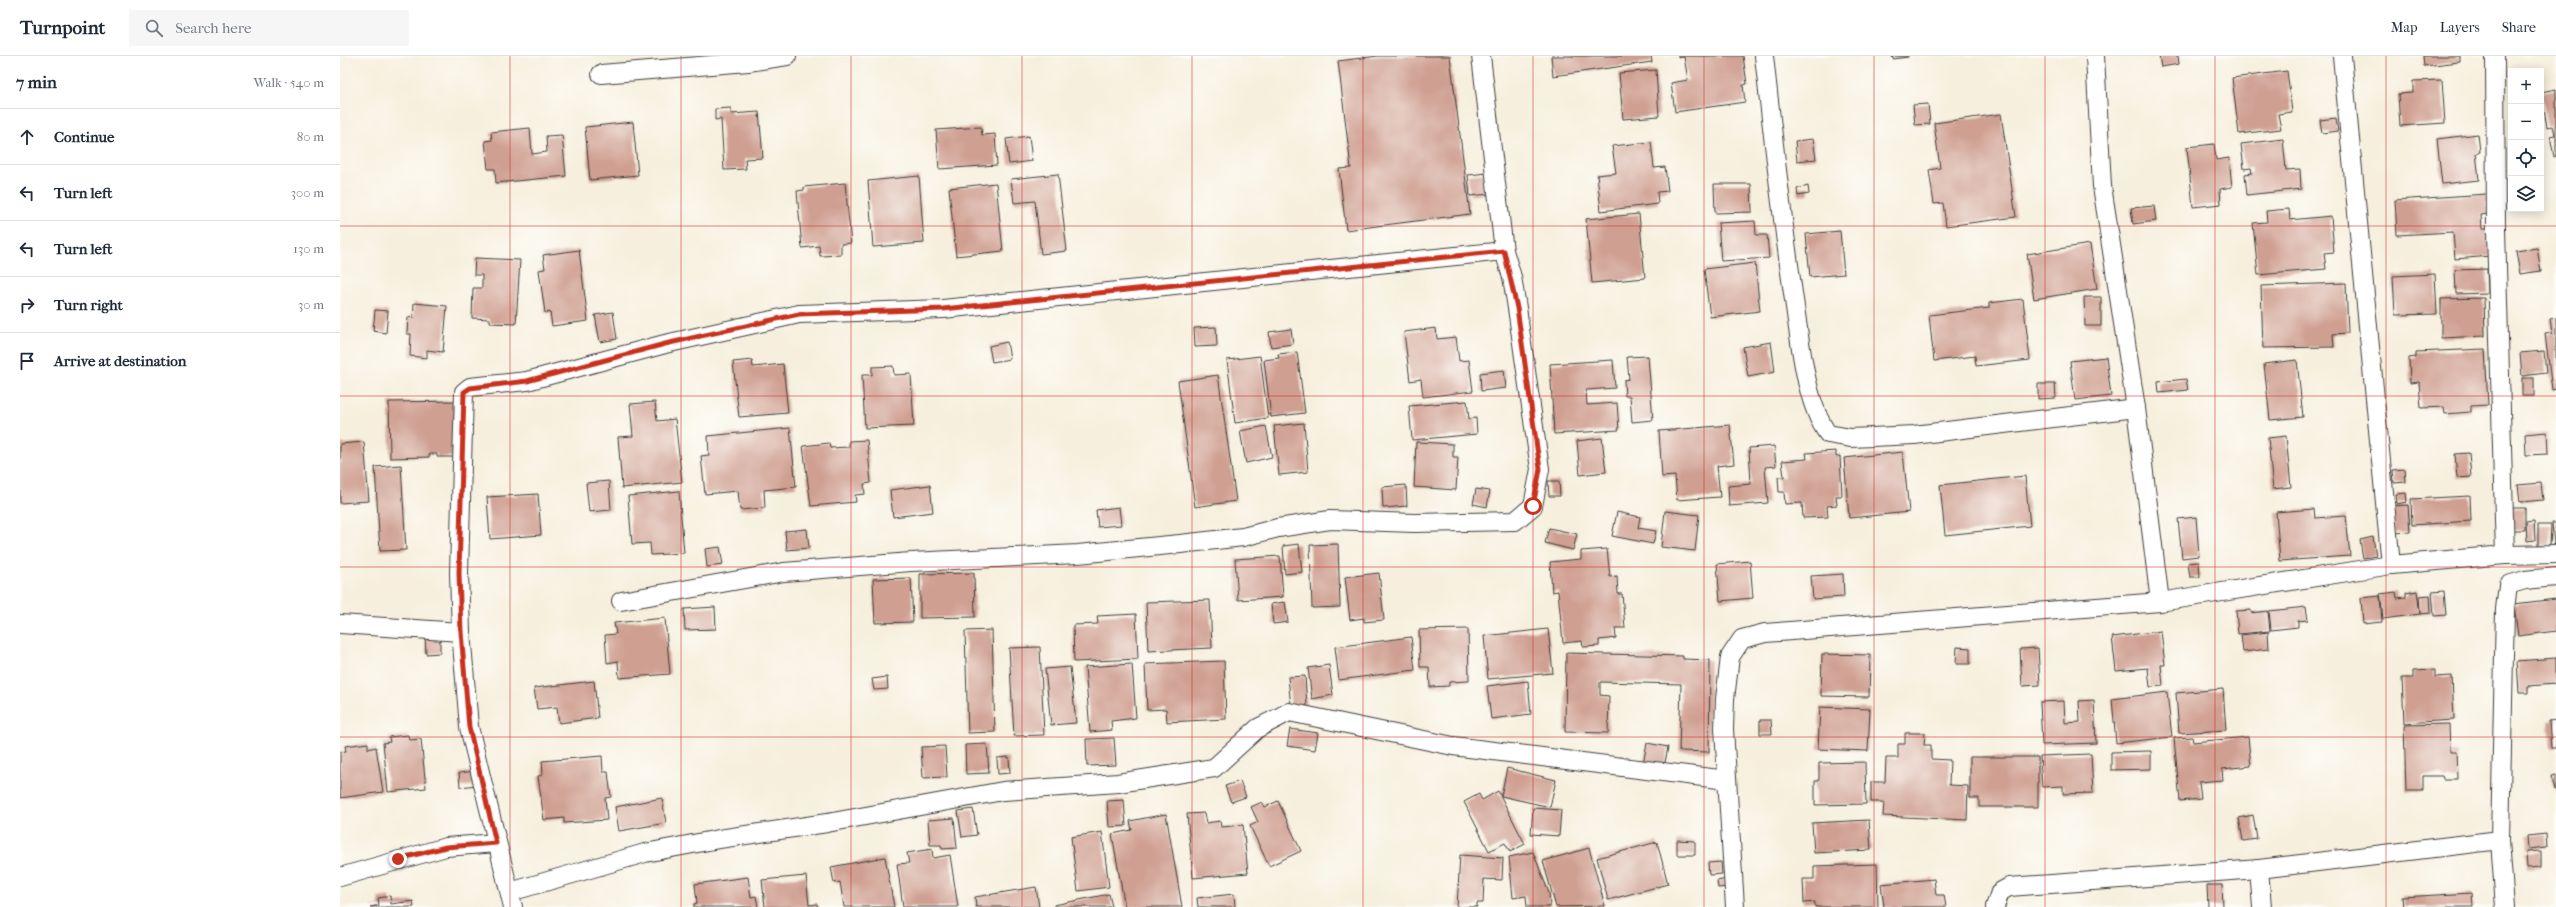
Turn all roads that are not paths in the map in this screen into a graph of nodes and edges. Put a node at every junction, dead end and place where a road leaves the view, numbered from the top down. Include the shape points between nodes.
1 (787, 56) edge
2 (1481, 56) edge
3 (1764, 56) edge
4 (2095, 56) edge
5 (2342, 56) edge
6 (2495, 56) edge
7 (601, 74) dead end
8 (1504, 251) junction
9 (2136, 408) junction
10 (2556, 554) edge
11 (2505, 555) junction
12 (2391, 565) junction
13 (2556, 577) edge
14 (621, 601) dead end
15 (2160, 602) junction
16 (340, 624) edge
17 (461, 632) junction
18 (1727, 780) junction
19 (2500, 840) junction
20 (496, 843) junction
21 (2259, 869) junction
22 (340, 877) edge
23 (512, 899) edge
24 (1735, 907) edge
25 (1995, 907) edge
26 (2262, 907) edge
27 (2505, 907) edge

1 - 7 street via 748,62
2 - 8 street
3 - 9 street via 1780,203 1803,360 1819,423 1828,434 1851,438 1914,435
4 - 9 street via 2102,186
5 - 12 street
6 - 11 street via 2496,230
8 - 14 street via 1517,308 1540,469 1533,506 1515,521 1414,523 1330,520 1278,528 1243,537 1078,554 911,562 784,572
8 - 17 street via 943,309 799,314 665,344 527,381 470,388 464,392 459,573
9 - 15 street
10 - 11 street
11 - 12 street
12 - 15 street
13 - 19 street via 2525,580 2508,585 2505,609
15 - 18 street via 1765,633 1742,639 1730,657 1725,699
16 - 17 street
17 - 20 street via 469,727
18 - 23 street via 1453,746 1289,712 1258,728 1214,768 1118,784 1004,791 827,823 719,839 645,853
18 - 24 street
19 - 21 street
19 - 27 street
20 - 22 street via 446,847
20 - 23 street
21 - 25 street via 2009,887 2000,892
21 - 26 street

